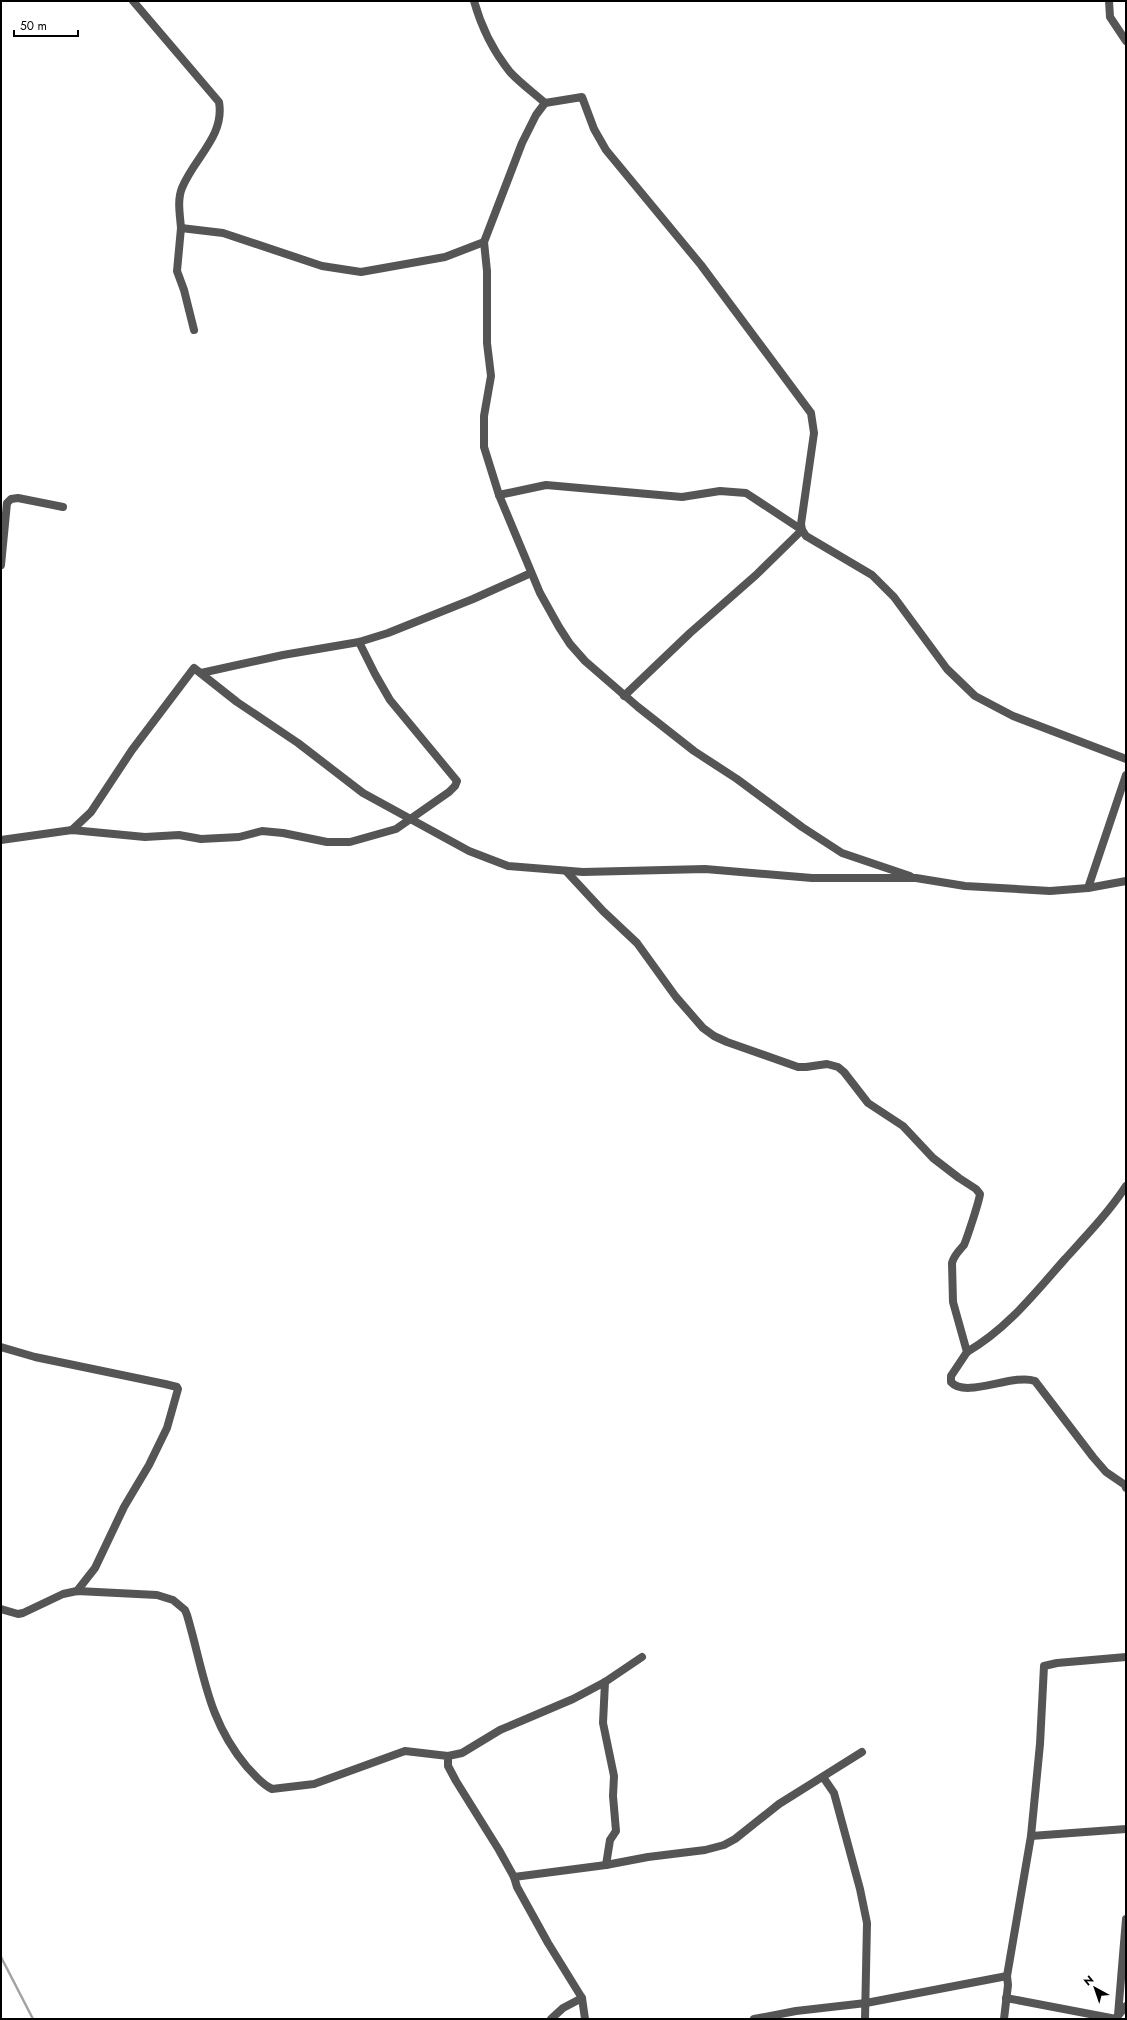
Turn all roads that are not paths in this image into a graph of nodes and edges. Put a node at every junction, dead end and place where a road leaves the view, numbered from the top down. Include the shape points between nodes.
1 (133, 1) edge
2 (474, 1) edge
3 (1108, 1) edge
4 (1126, 41) edge
5 (545, 103) junction
6 (181, 228) junction
7 (484, 242) junction
8 (194, 330) dead end
9 (499, 495) junction
10 (63, 507) dead end
11 (802, 530) junction
12 (1, 565) edge
13 (531, 572) junction
14 (359, 642) junction
15 (201, 673) junction
16 (624, 696) junction
17 (1126, 759) edge
18 (1126, 775) edge
19 (410, 820) junction
20 (72, 830) junction
21 (1, 840) edge
22 (566, 871) junction
23 (916, 878) junction
24 (1126, 881) edge
25 (1088, 888) junction
26 (1126, 1186) edge
27 (1, 1347) edge
28 (967, 1352) junction
29 (1126, 1488) edge
30 (77, 1591) junction
31 (1, 1609) edge
32 (1126, 1656) edge
33 (642, 1657) dead end
34 (605, 1682) junction
35 (862, 1752) dead end
36 (448, 1756) junction
37 (823, 1777) junction
38 (1126, 1829) edge
39 (1031, 1836) junction
40 (606, 1865) junction
41 (514, 1877) junction
42 (1126, 1919) edge
43 (1007, 1976) junction
44 (582, 1998) junction
45 (1006, 1998) junction
46 (866, 2003) junction
47 (1126, 2006) edge
48 (1118, 2017) edge
49 (551, 2019) edge
50 (585, 2019) edge
51 (754, 2019) edge
52 (866, 2019) edge
53 (1004, 2019) edge

1 - 6 street via 219,102 221,112 217,131 181,189
2 - 5 street via 492,45 511,72
3 - 4 street via 1110,18
5 - 7 street via 522,143
5 - 11 street via 582,97 594,130 606,150 706,272 808,408 814,433 800,524
6 - 7 street via 223,234 322,266 361,272 445,257
6 - 8 street via 177,271
7 - 9 street via 490,376 483,438
9 - 11 street via 546,485 682,497 720,491 746,493
9 - 13 street
10 - 12 street via 18,498 11,499 7,503
11 - 16 street
11 - 17 street via 814,542 872,575 894,597 947,669 975,696 1013,716
13 - 14 street via 474,599
13 - 16 street via 550,612 570,644 584,661
14 - 15 street
14 - 19 street via 390,700 457,781 449,792
15 - 19 street via 227,695 298,742 363,793
15 - 20 street via 194,668 132,750 92,812
16 - 23 street via 694,751 842,853
18 - 25 street
19 - 20 street via 390,832 338,843 262,831 239,837 201,840 179,835 145,837
19 - 22 street via 469,851 501,864
20 - 21 street
22 - 23 street via 690,869 812,878
22 - 28 street via 637,943 676,997 703,1028 727,1042 798,1066 826,1064 838,1067 868,1103 903,1126 945,1168 976,1188 980,1194 978,1205 966,1241 954,1257 952,1270 953,1302
23 - 25 street via 965,886 1023,890
24 - 25 street
26 - 28 street via 1086,1236 1021,1308 995,1333
27 - 30 street via 178,1389 167,1428 149,1465 124,1507 95,1568
28 - 29 street via 951,1376 953,1384 965,1388 1011,1380 1035,1381 1088,1452 1106,1472
30 - 31 street via 63,1594 23,1613
30 - 36 street via 157,1594 173,1600 182,1607 187,1615 202,1674 223,1734 248,1768 272,1789 314,1784 405,1751
32 - 39 street via 1044,1666
33 - 34 street
34 - 36 street via 538,1715 500,1730 462,1753
34 - 40 street via 603,1723 614,1776 616,1831 610,1840
35 - 37 street
36 - 41 street via 448,1766 456,1781
37 - 40 street via 779,1804 724,1845
37 - 46 street via 834,1793 867,1923
38 - 39 street
39 - 43 street
40 - 41 street
41 - 44 street via 552,1950
42 - 48 street
43 - 45 street
43 - 46 street
44 - 49 street via 563,2008
44 - 50 street
45 - 48 street
45 - 53 street
46 - 51 street
46 - 52 street
47 - 48 street

